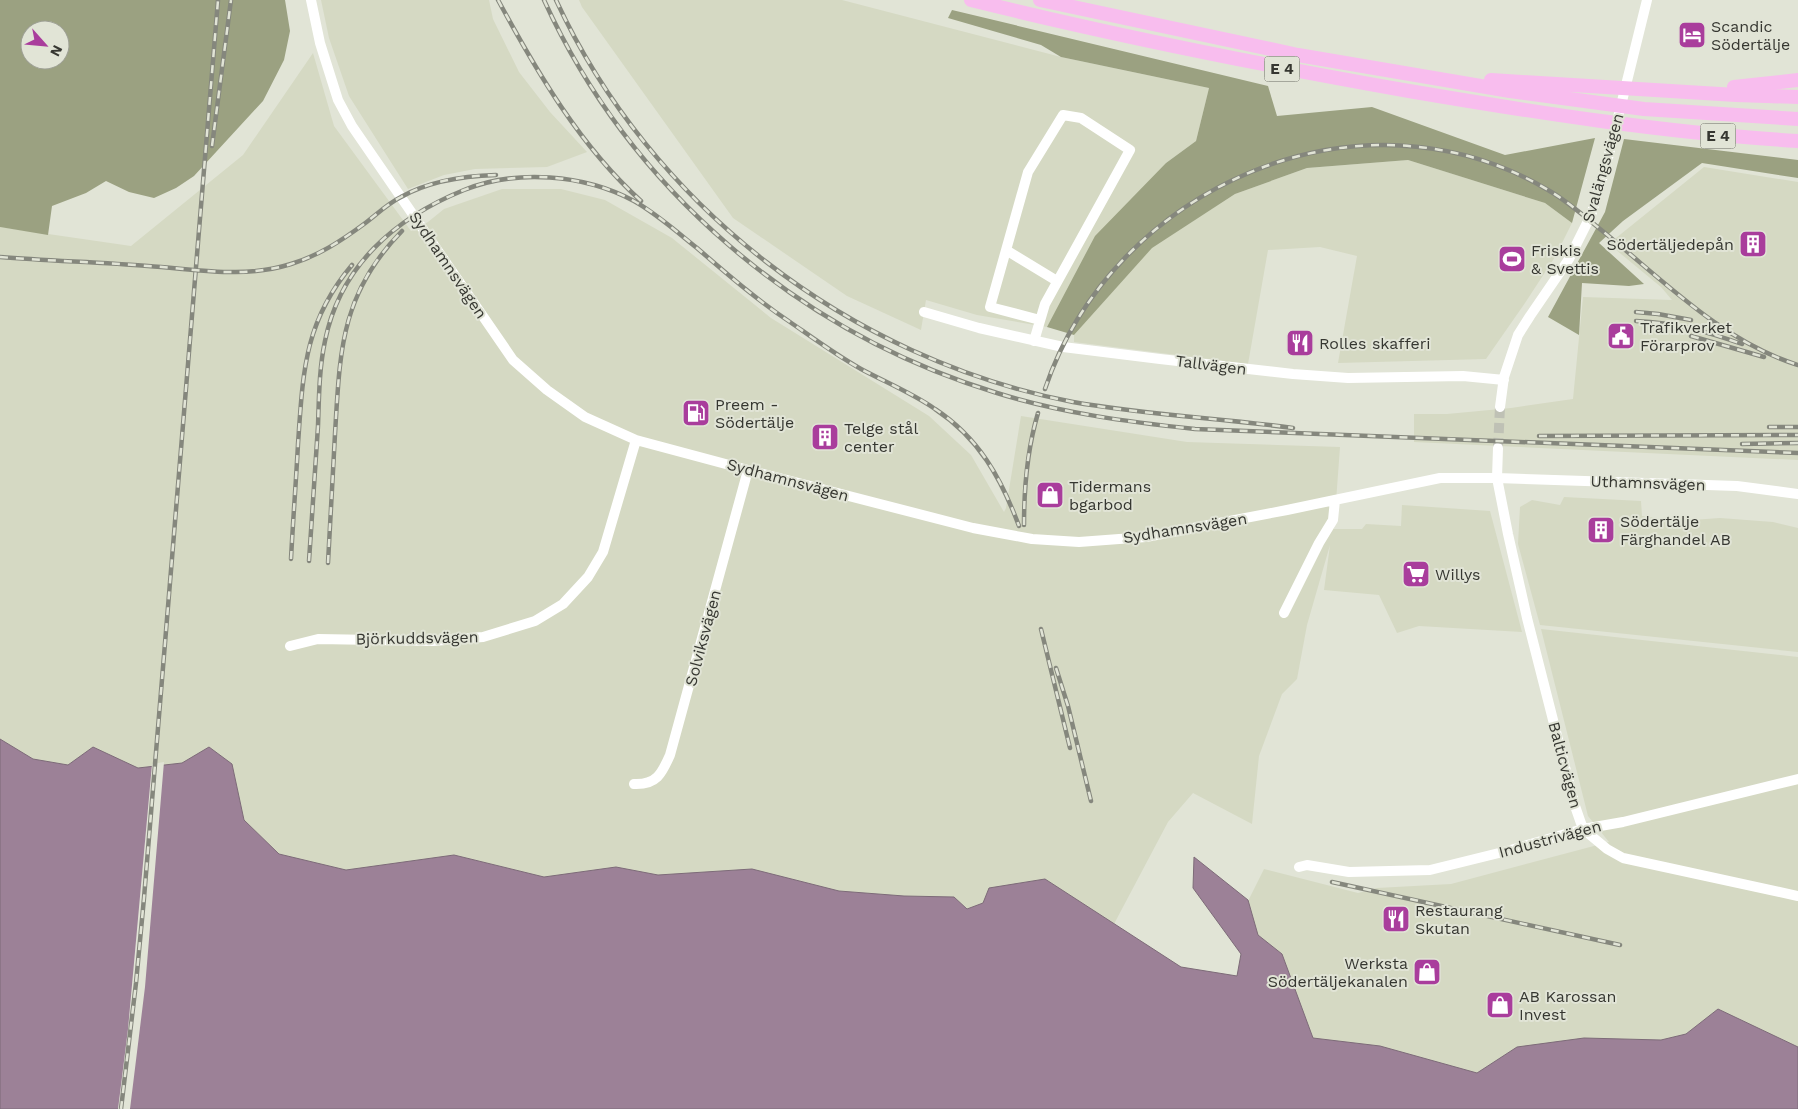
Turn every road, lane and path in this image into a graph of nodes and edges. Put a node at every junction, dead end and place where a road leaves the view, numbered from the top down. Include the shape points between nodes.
1 (311, 0) edge
2 (971, 0) edge
3 (1040, 0) edge
4 (1647, 0) edge
5 (1435, 78) junction
6 (1798, 80) edge
7 (1685, 91) junction
8 (1798, 96) edge
9 (1798, 119) edge
10 (1798, 141) edge
11 (1006, 250) junction
12 (1057, 281) junction
13 (924, 312) dead end
14 (1040, 320) junction
15 (1034, 341) junction
16 (1504, 380) junction
17 (1500, 407) tunnel mouth
18 (636, 440) junction
19 (1498, 448) tunnel mouth
20 (748, 470) junction
21 (1497, 478) junction
22 (1798, 494) edge
23 (1335, 500) junction
24 (1284, 613) dead end
25 (290, 646) dead end
26 (1798, 779) edge
27 (634, 784) dead end
28 (1583, 829) junction
29 (1300, 866) dead end
30 (1798, 896) edge

1 - 18 street, Sydhamnsvägen via 338,100 352,126 513,360 585,417
2 - 10 highway, E 4 via 1281,69 1458,100 1726,137
3 - 5 highway, E 4 via 1298,56
4 - 16 street, Svalängsvägen via 1591,215 1569,259 1518,336
5 - 7 highway
5 - 9 highway, E 4 via 1644,109
6 - 7 highway
7 - 8 highway
11 - 12 street
11 - 12 street via 1028,172 1063,115 1081,118 1130,150
11 - 14 street via 990,307
12 - 14 street
13 - 15 street, Tallvägen
14 - 15 street
15 - 16 street, Tallvägen via 1293,374 1348,378 1463,376
16 - 17 street, Svalängsvägen
18 - 20 street, Sydhamnsvägen
18 - 25 street, Björkuddsvägen via 602,552 588,577 564,604 535,621 484,637 433,641 318,639
19 - 21 street
20 - 23 street, Sydhamnsvägen via 974,528 1079,542 1146,536
20 - 27 street, Solviksvägen via 670,755 662,774 652,781
21 - 22 street, Uthamnsvägen via 1737,486
21 - 23 street, Sydhamnsvägen via 1440,478
21 - 28 street, Balticvägen via 1527,618
23 - 24 street via 1332,520
26 - 28 street, Industrivägen
28 - 29 street, Industrivägen via 1430,870 1349,872
28 - 30 street, Balticvägen via 1623,858

